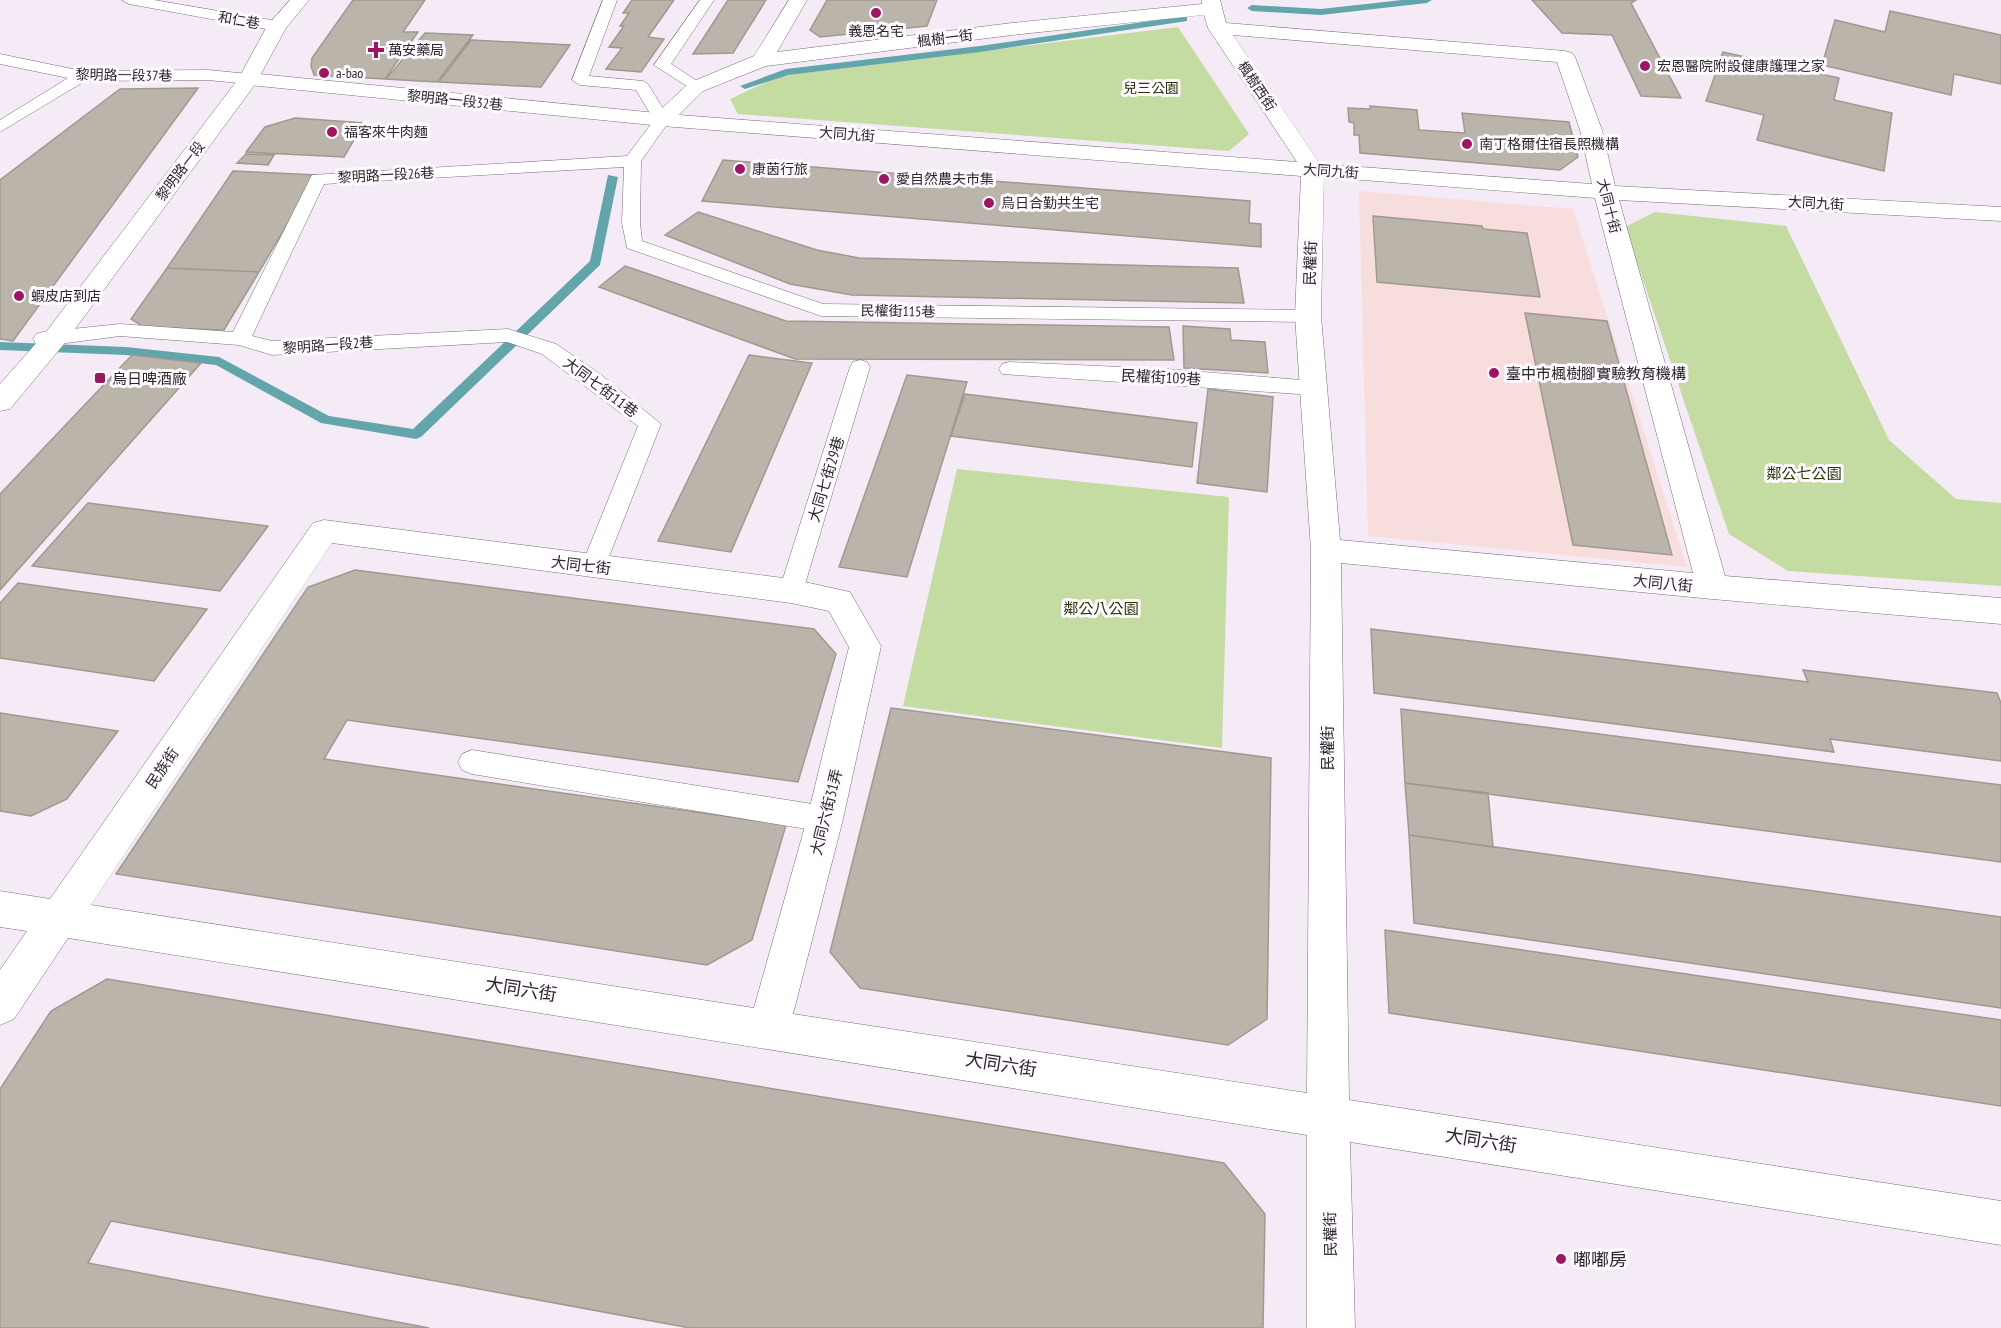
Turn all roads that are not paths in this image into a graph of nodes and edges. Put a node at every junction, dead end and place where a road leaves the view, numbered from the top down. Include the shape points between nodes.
1 (129, 0) edge
2 (300, 0) edge
3 (610, 0) edge
4 (707, 0) edge
5 (798, 0) edge
6 (1213, 13) edge
7 (277, 26) junction
8 (0, 59) edge
9 (762, 60) junction
10 (82, 76) junction
11 (249, 79) junction
12 (696, 87) junction
13 (662, 120) junction
14 (0, 127) edge
15 (632, 161) junction
16 (1313, 170) junction
17 (1605, 192) junction
18 (2001, 214) edge
19 (1308, 316) junction
20 (508, 335) joint
21 (49, 339) junction
22 (240, 339) junction
23 (860, 367) dead end
24 (1009, 369) dead end
25 (1314, 388) junction
26 (0, 402) edge
27 (324, 531) joint
28 (1326, 550) junction
29 (592, 567) junction
30 (1712, 587) junction
31 (791, 591) junction
32 (839, 601) joint
33 (1999, 615) edge
34 (472, 762) dead end
35 (825, 819) junction
36 (0, 909) edge
37 (61, 916) junction
38 (0, 1005) edge
39 (769, 1028) junction
40 (1328, 1116) junction
41 (2001, 1223) edge
42 (1331, 1328) edge

1 - 7 lane, 和仁巷
2 - 7 street, 黎明路一段
3 - 13 lane via 580,80 637,84
4 - 12 lane via 662,65
5 - 9 street
6 - 9 street, 楓樹一街 via 1012,29
6 - 16 street, 楓樹西街
6 - 17 street, 大同十街 via 1565,57 1591,130
7 - 11 street, 黎明路一段
8 - 10 lane, 黎明路一段37巷
9 - 12 street, 楓樹一街
10 - 11 lane, 黎明路一段37巷 via 208,75
10 - 14 lane
11 - 13 street, 黎明路一段32巷
11 - 21 street, 黎明路一段
12 - 13 street, 楓樹一街
13 - 15 lane
13 - 16 street, 大同九街
15 - 19 lane, 民權街115巷 via 636,177 630,232 634,244 821,310
15 - 22 lane, 黎明路一段26巷 via 318,179
16 - 17 street, 大同九街
16 - 19 street, 民權街
17 - 18 street, 大同九街
17 - 30 street, 大同十街
19 - 25 street, 民權街
20 - 22 lane, 黎明路一段2巷 via 272,348
20 - 29 lane, 大同七街11巷 via 549,349 650,424
21 - 22 lane, 黎明路一段2巷 via 120,330
21 - 26 street, 黎明路一段
23 - 31 lane, 大同七街29巷
24 - 25 lane, 民權街109巷
25 - 28 street, 民權街
27 - 29 street, 大同七街
27 - 37 street, 民族街
28 - 30 street, 大同八街
28 - 40 street, 民權街
29 - 31 street, 大同七街
30 - 33 street, 大同八街
31 - 32 street, 大同七街
32 - 35 street, 大同六街31弄 via 865,646
34 - 35 lane
35 - 39 street, 大同六街31弄
36 - 37 street, 大同六街
37 - 38 street, 民族街
37 - 39 street, 大同六街
39 - 40 street, 大同六街
40 - 41 street, 大同六街
40 - 42 street, 民權街

